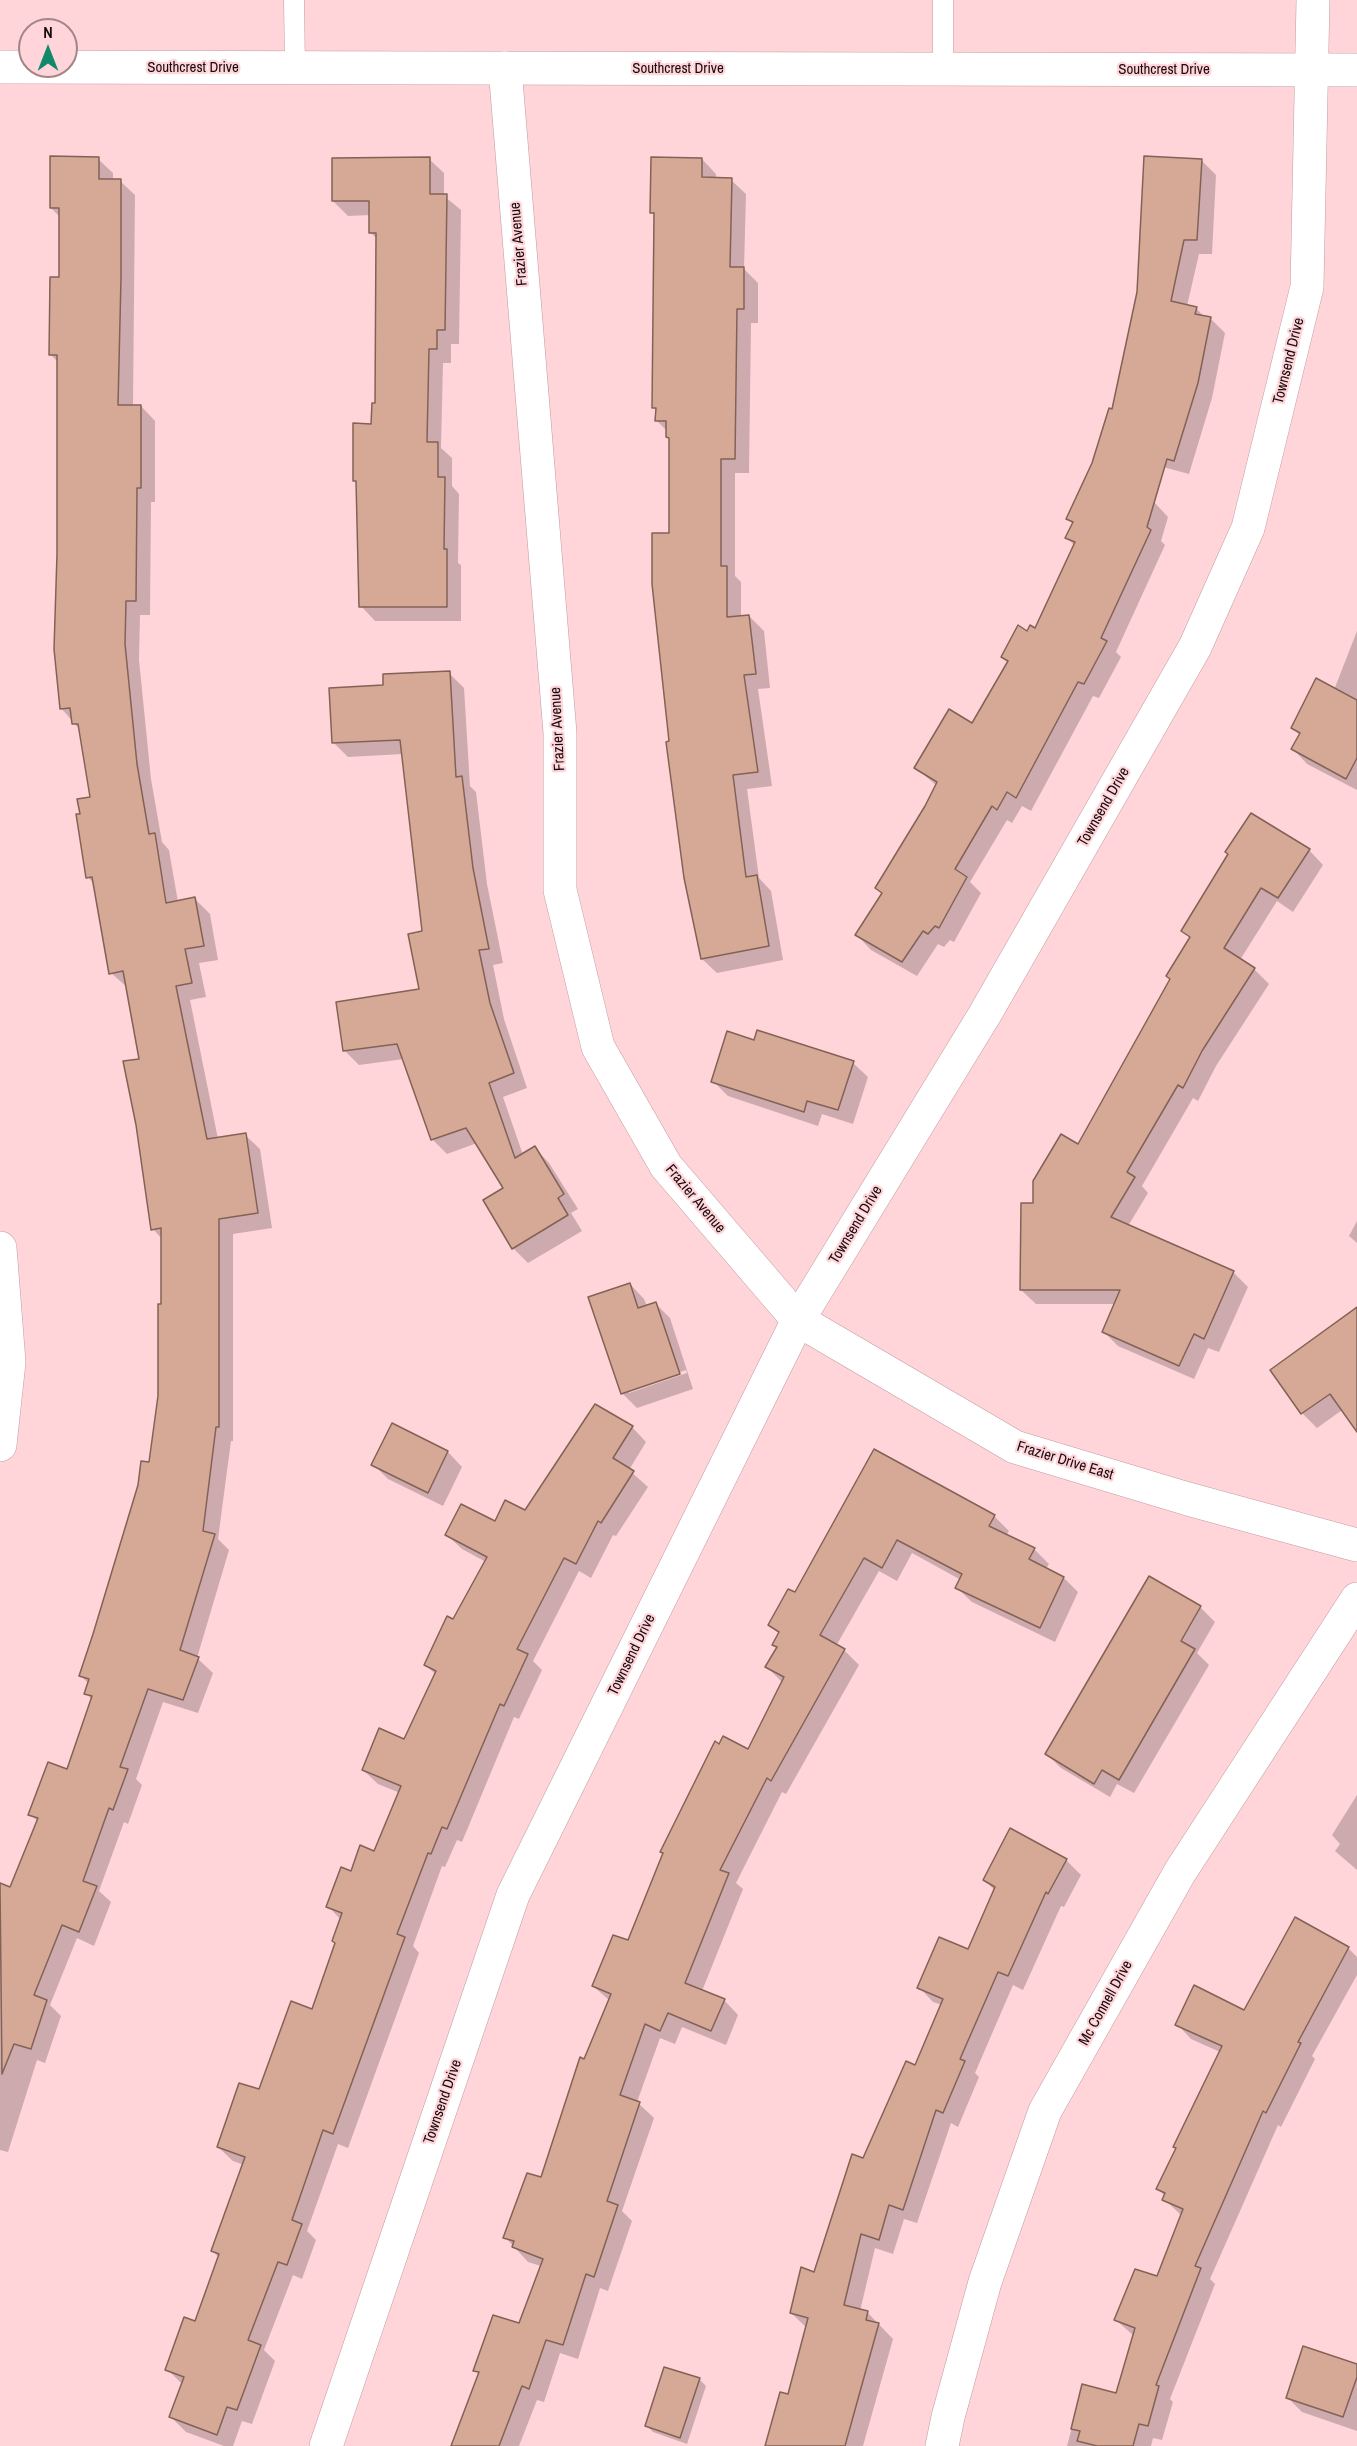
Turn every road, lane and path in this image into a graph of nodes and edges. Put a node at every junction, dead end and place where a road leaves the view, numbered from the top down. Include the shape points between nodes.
1 (294, 0) edge
2 (943, 0) edge
3 (1313, 0) edge
4 (0, 67) edge
5 (294, 68) junction
6 (505, 68) junction
7 (943, 70) junction
8 (1312, 70) junction
9 (1357, 70) edge
10 (0, 1248) edge
11 (798, 1320) junction
12 (0, 1445) edge
13 (1357, 1545) edge
14 (1357, 1599) edge
15 (326, 2446) edge
16 (942, 2446) edge

1 - 5 lane
2 - 7 lane
3 - 8 street, Townsend Drive
4 - 5 street, Southcrest Drive
5 - 6 street, Southcrest Drive
6 - 7 street, Southcrest Drive
6 - 11 street, Frazier Avenue via 560,734 560,890 598,1047 666,1166
7 - 8 street, Southcrest Drive
8 - 9 street, Southcrest Drive
8 - 11 street, Townsend Drive via 1307,287 1248,528 1196,647 985,1014
10 - 12 street via 9,1362
11 - 13 street, Frazier Drive East via 1015,1447
11 - 15 street, Townsend Drive via 513,1895
14 - 16 street, Mc Connell Drive via 1180,1872 1045,2111 985,2282

